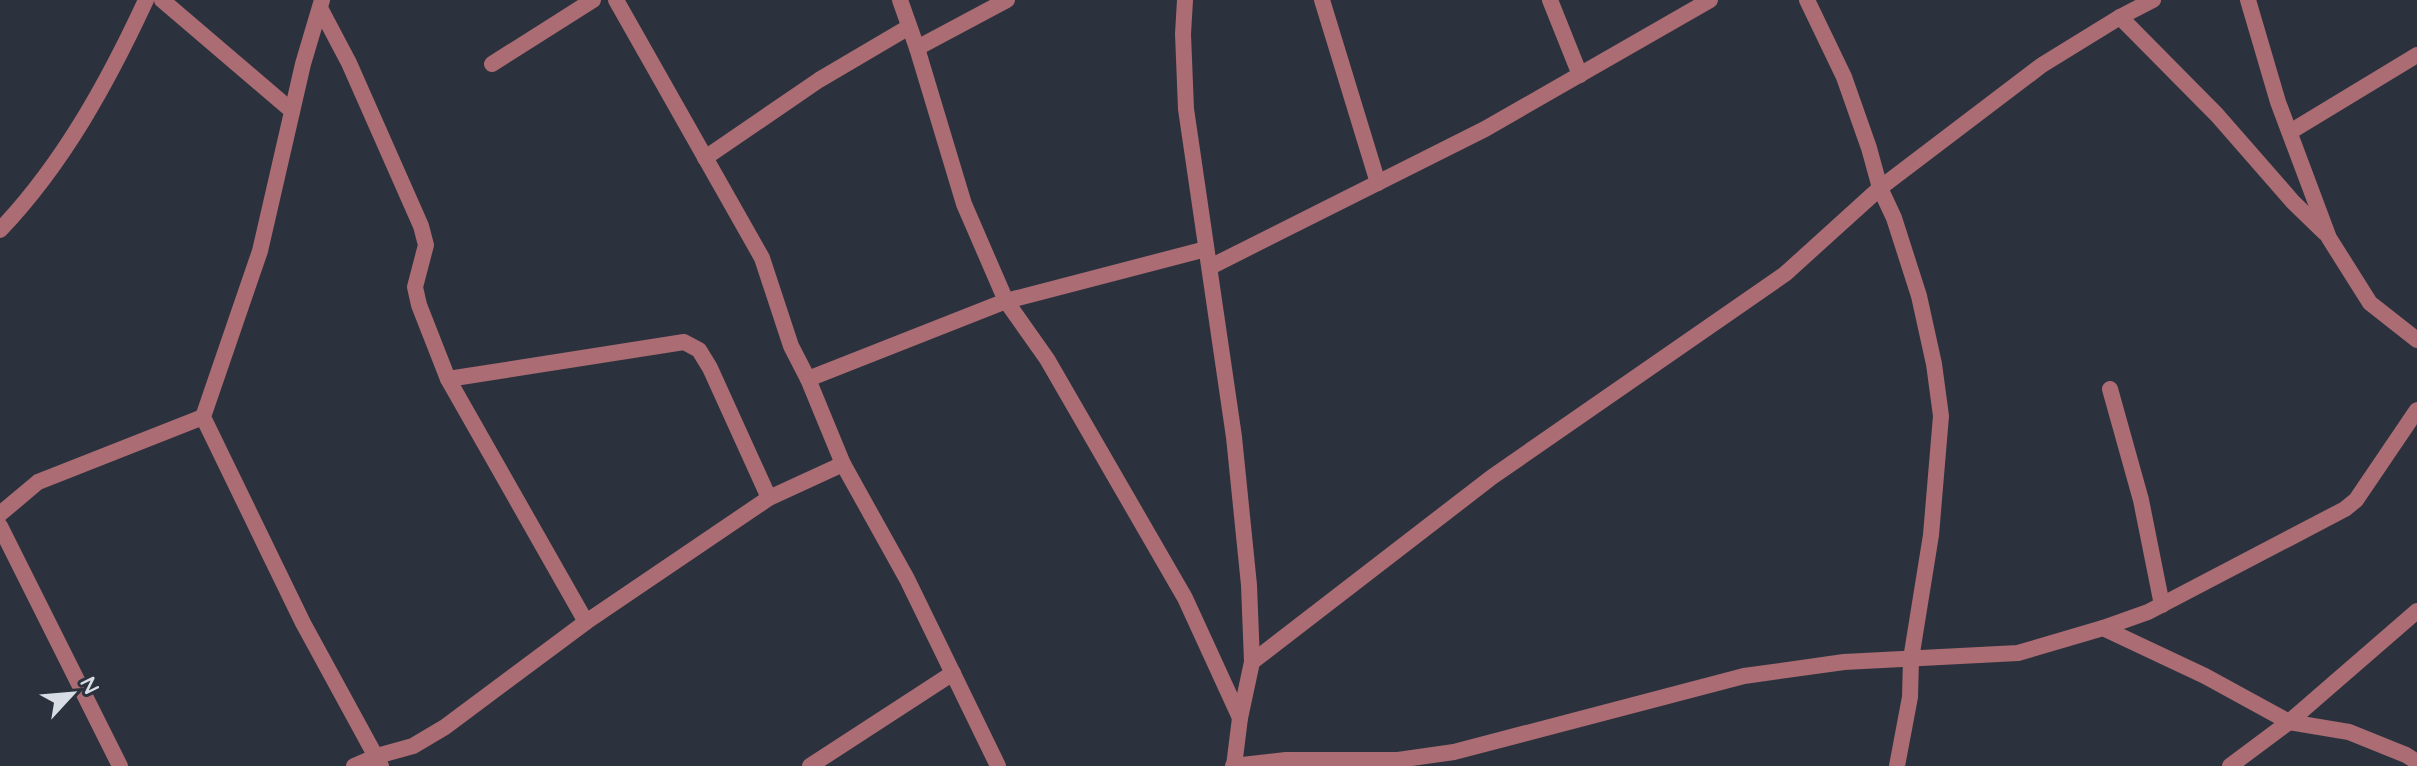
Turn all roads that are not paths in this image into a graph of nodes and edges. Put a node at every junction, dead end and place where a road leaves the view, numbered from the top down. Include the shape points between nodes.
1 (146, 0) edge
2 (162, 0) edge
3 (593, 0) edge
4 (616, 0) edge
5 (900, 0) edge
6 (1007, 0) edge
7 (1185, 0) edge
8 (1322, 0) edge
9 (1550, 0) edge
10 (1710, 0) edge
11 (1807, 0) edge
12 (2153, 0) edge
13 (2248, 0) edge
14 (321, 4) edge
15 (2120, 17) junction
16 (909, 27) junction
17 (917, 48) junction
18 (2417, 55) edge
19 (492, 64) dead end
20 (1580, 75) junction
21 (292, 111) junction
22 (2290, 132) junction
23 (705, 158) junction
24 (1378, 183) junction
25 (1880, 188) junction
26 (0, 229) edge
27 (2329, 238) junction
28 (1206, 249) junction
29 (1210, 267) junction
30 (1006, 301) junction
31 (2417, 340) edge
32 (448, 379) junction
33 (808, 379) junction
34 (2110, 389) dead end
35 (2417, 410) edge
36 (203, 417) junction
37 (843, 464) junction
38 (769, 498) junction
39 (0, 514) edge
40 (0, 526) edge
41 (2162, 605) junction
42 (2417, 611) edge
43 (586, 622) junction
44 (2103, 628) junction
45 (1911, 659) junction
46 (1252, 662) junction
47 (953, 673) junction
48 (1240, 718) junction
49 (2289, 722) junction
50 (2390, 748) junction
51 (379, 761) edge
52 (2417, 762) edge
53 (120, 766) edge
54 (354, 766) edge
55 (810, 766) edge
56 (998, 766) edge
57 (1234, 766) edge
58 (1897, 766) edge
59 (2230, 766) edge
60 (2395, 766) edge

1 - 26 street via 93,105
2 - 21 street
3 - 19 street
4 - 23 street
5 - 16 street
6 - 17 street
7 - 28 street via 1186,109
8 - 24 street
9 - 20 street
10 - 20 street
11 - 25 street via 1844,77
12 - 15 street
13 - 22 street
14 - 21 street
14 - 32 street via 421,226 426,245 415,287
15 - 25 street via 2042,65
15 - 27 street
16 - 17 street
16 - 23 street via 819,80
17 - 30 street via 964,204
18 - 22 street
20 - 24 street
21 - 36 street via 260,251
22 - 27 street
23 - 33 street via 762,258 791,346
24 - 29 street
25 - 45 street via 1919,296 1941,416 1931,535
25 - 46 street via 1785,274 1492,477
27 - 31 street via 2370,303
28 - 29 street
28 - 30 street
29 - 46 street via 1237,467
30 - 33 street
30 - 48 street via 1047,359 1185,598
32 - 38 street via 684,342 699,350 710,368
32 - 43 street
33 - 37 street
34 - 41 street via 2141,500
35 - 41 street via 2356,500
36 - 39 street via 38,482
36 - 51 street via 303,623
37 - 38 street
37 - 47 street
38 - 43 street
40 - 53 street
41 - 44 street
42 - 49 street
43 - 51 street via 445,727
44 - 45 street via 2018,653
44 - 49 street
45 - 57 street via 1744,676 1454,752 1398,760 1286,760
45 - 58 street
46 - 48 street
47 - 55 street
47 - 56 street
48 - 57 street
49 - 50 street via 2349,732
49 - 59 street
50 - 52 street
50 - 60 street
51 - 54 street

